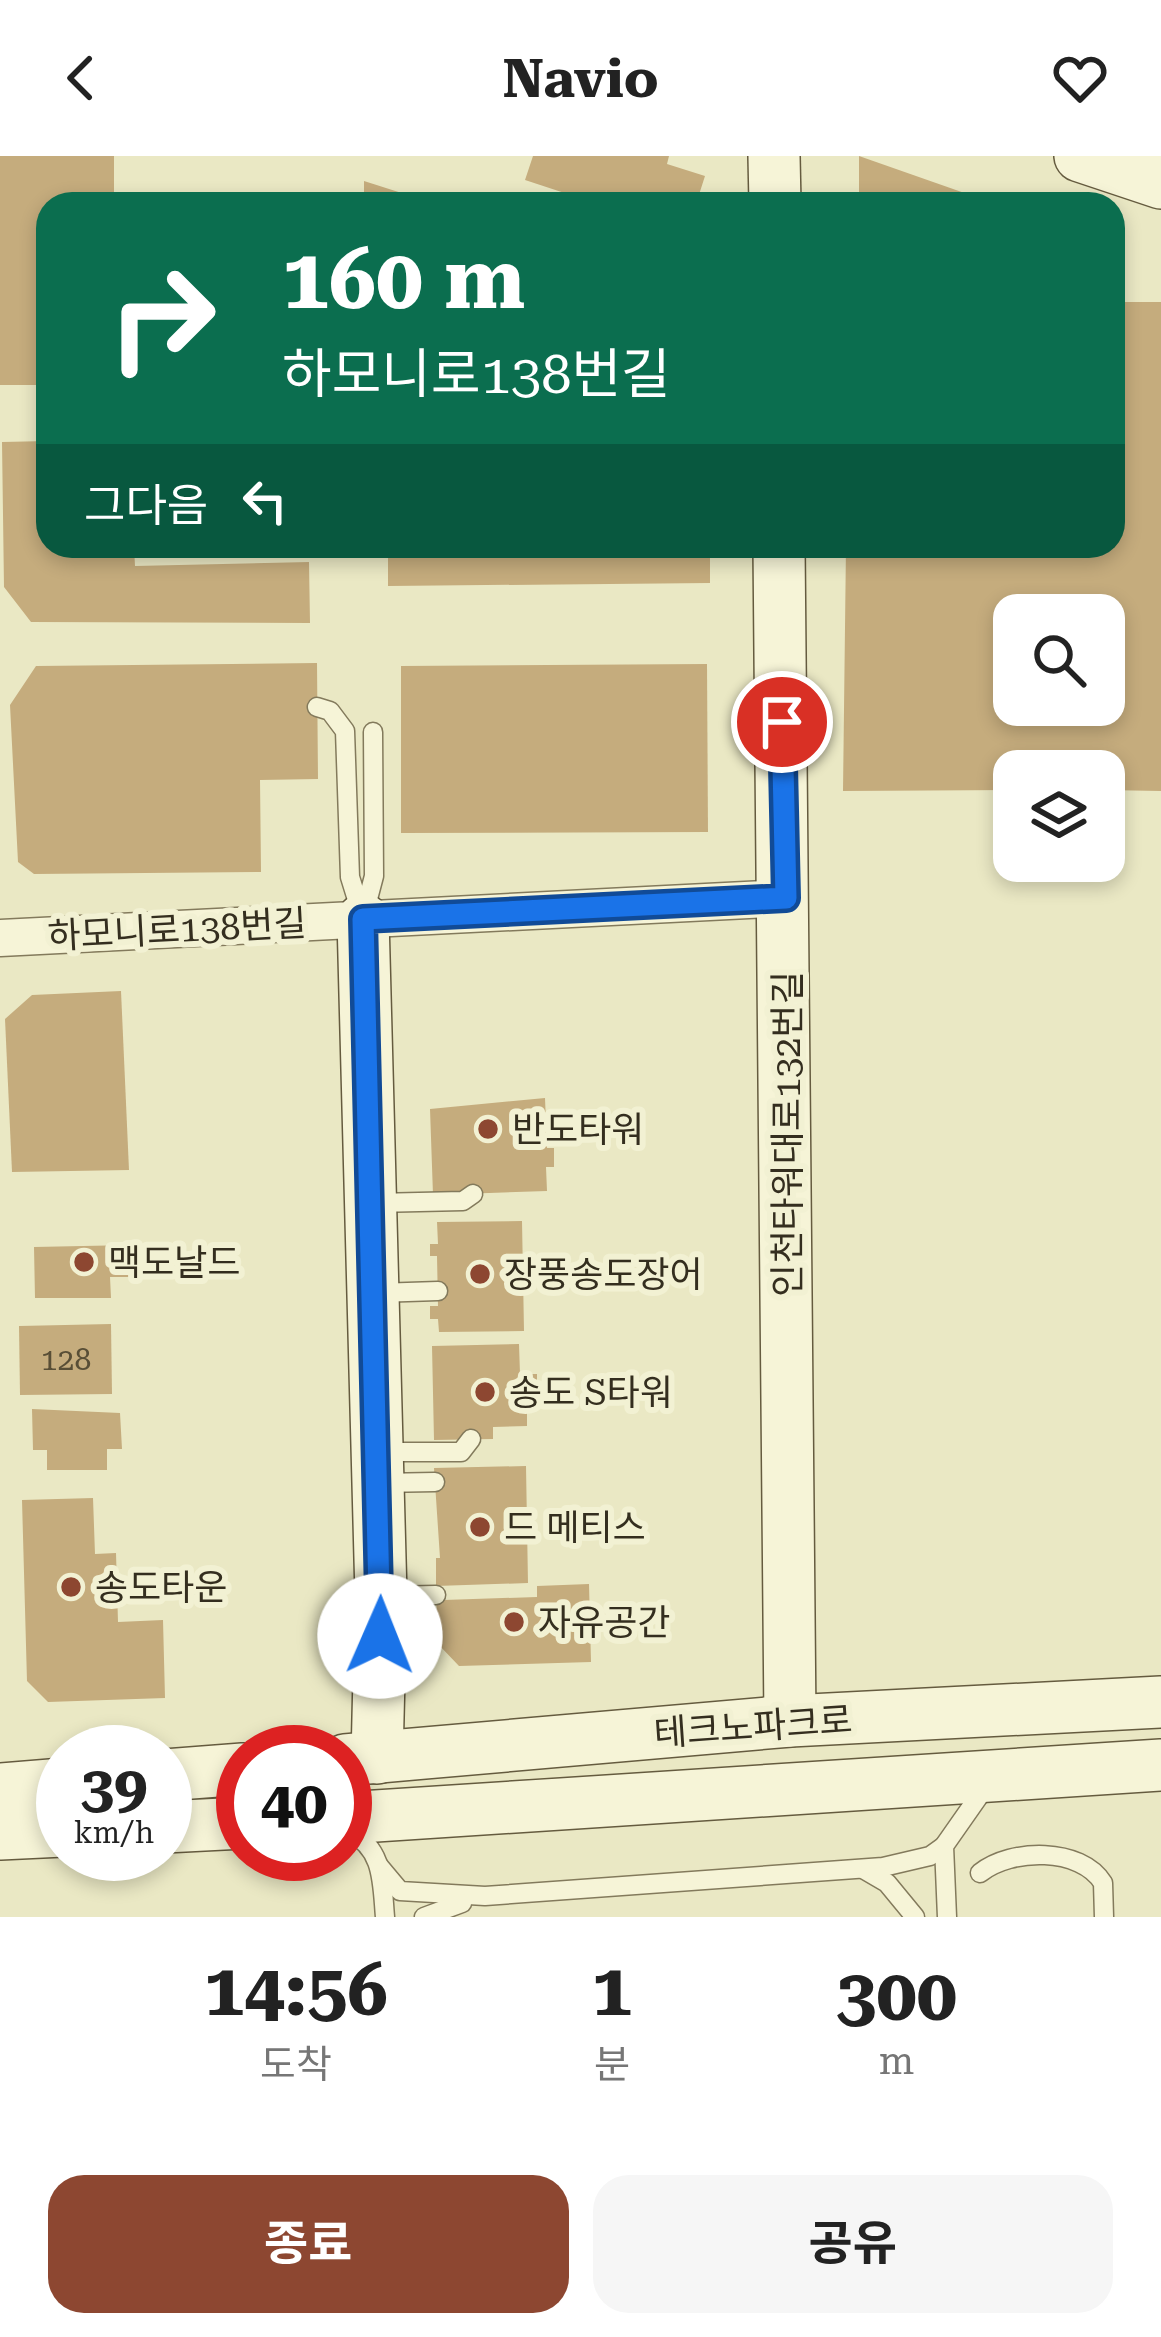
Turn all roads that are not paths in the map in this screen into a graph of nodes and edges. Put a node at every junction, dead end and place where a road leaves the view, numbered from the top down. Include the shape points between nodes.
1 (774, 156) edge
2 (1081, 156) edge
3 (1161, 182) edge
4 (775, 192) edge
5 (779, 558) edge
6 (317, 707) dead end
7 (373, 732) dead end
8 (786, 898) junction
9 (363, 919) junction
10 (0, 938) edge
11 (472, 1194) dead end
12 (370, 1204) junction
13 (438, 1291) dead end
14 (373, 1293) junction
15 (471, 1439) dead end
16 (378, 1468) junction
17 (435, 1482) dead end
18 (436, 1595) dead end
19 (381, 1596) junction
20 (1161, 1702) edge
21 (790, 1721) junction
22 (365, 1725) edge
23 (372, 1758) edge
24 (1161, 1765) edge
25 (995, 1775) junction
26 (36, 1786) edge
27 (0, 1789) edge
28 (372, 1816) edge
29 (36, 1833) edge
30 (0, 1834) edge
31 (944, 1846) junction
32 (372, 1851) edge
33 (380, 1866) junction
34 (859, 1869) junction
35 (980, 1873) dead end
36 (520, 1893) junction
37 (385, 1917) edge
38 (424, 1917) edge
39 (915, 1917) edge
40 (947, 1917) edge
41 (1104, 1917) edge

1 - 4 street
2 - 3 street
5 - 8 street, 인천타워대로132번길
6 - 9 lane via 345,731 350,878
7 - 9 lane via 374,876
8 - 9 street, 하모니로138번길
8 - 21 street, 인천타워대로132번길
9 - 10 street, 하모니로138번길
9 - 12 street
11 - 12 lane via 463,1201
12 - 14 street
13 - 14 lane
14 - 16 street
15 - 16 lane via 461,1452
16 - 17 lane
16 - 19 street
18 - 19 lane
19 - 22 street
20 - 21 street, 테크노파크로
21 - 23 street, 테크노파크로
24 - 25 street, 테크노파크로
25 - 28 street, 테크노파크로
25 - 31 lane
26 - 27 street
29 - 30 street
31 - 34 lane
31 - 40 lane
32 - 33 lane
33 - 36 lane via 400,1891
33 - 37 lane
34 - 36 lane
34 - 39 lane via 878,1875
35 - 41 lane via 1009,1861 1081,1860 1103,1882
36 - 38 lane

